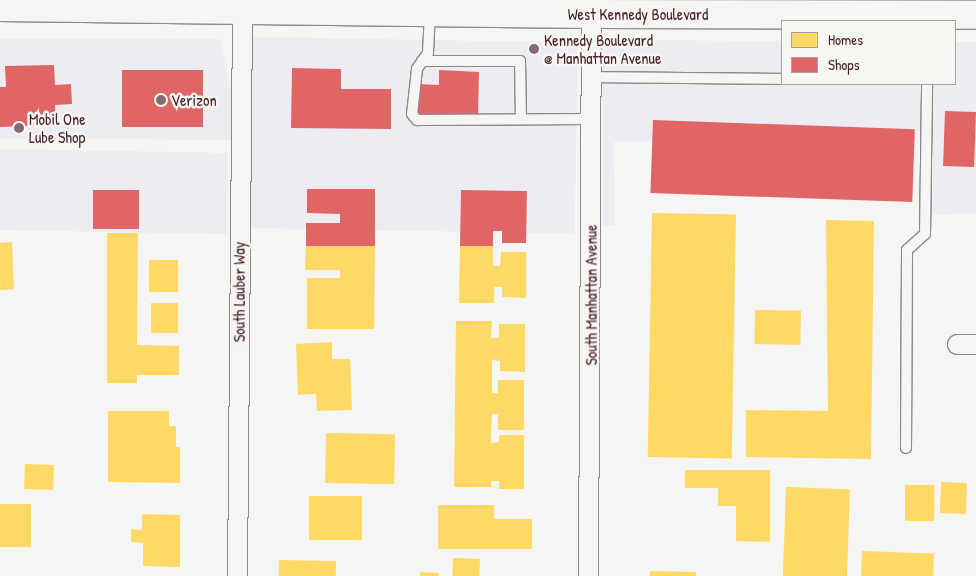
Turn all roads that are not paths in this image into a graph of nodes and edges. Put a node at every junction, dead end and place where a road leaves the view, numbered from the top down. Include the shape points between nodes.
1 (0, 7) edge
2 (591, 7) edge
3 (242, 9) junction
4 (430, 12) junction
5 (976, 14) edge
6 (422, 61) junction
7 (590, 77) junction
8 (781, 79) edge
9 (927, 85) edge
10 (521, 119) junction
11 (591, 119) junction
12 (906, 448) dead end
13 (237, 576) edge
14 (588, 576) edge

1 - 3 main road, West Kennedy Boulevard
2 - 4 main road, West Kennedy Boulevard
2 - 5 main road, West Kennedy Boulevard
2 - 7 street, South Manhattan Avenue
3 - 4 main road, West Kennedy Boulevard
3 - 13 street, South Lauber Way
4 - 6 lane via 428,53
6 - 10 lane via 520,61
6 - 10 lane via 417,69 412,114 417,120 471,122
7 - 8 lane
7 - 11 street, South Manhattan Avenue
9 - 12 lane via 925,234 907,250
10 - 11 lane
11 - 14 street, South Manhattan Avenue

